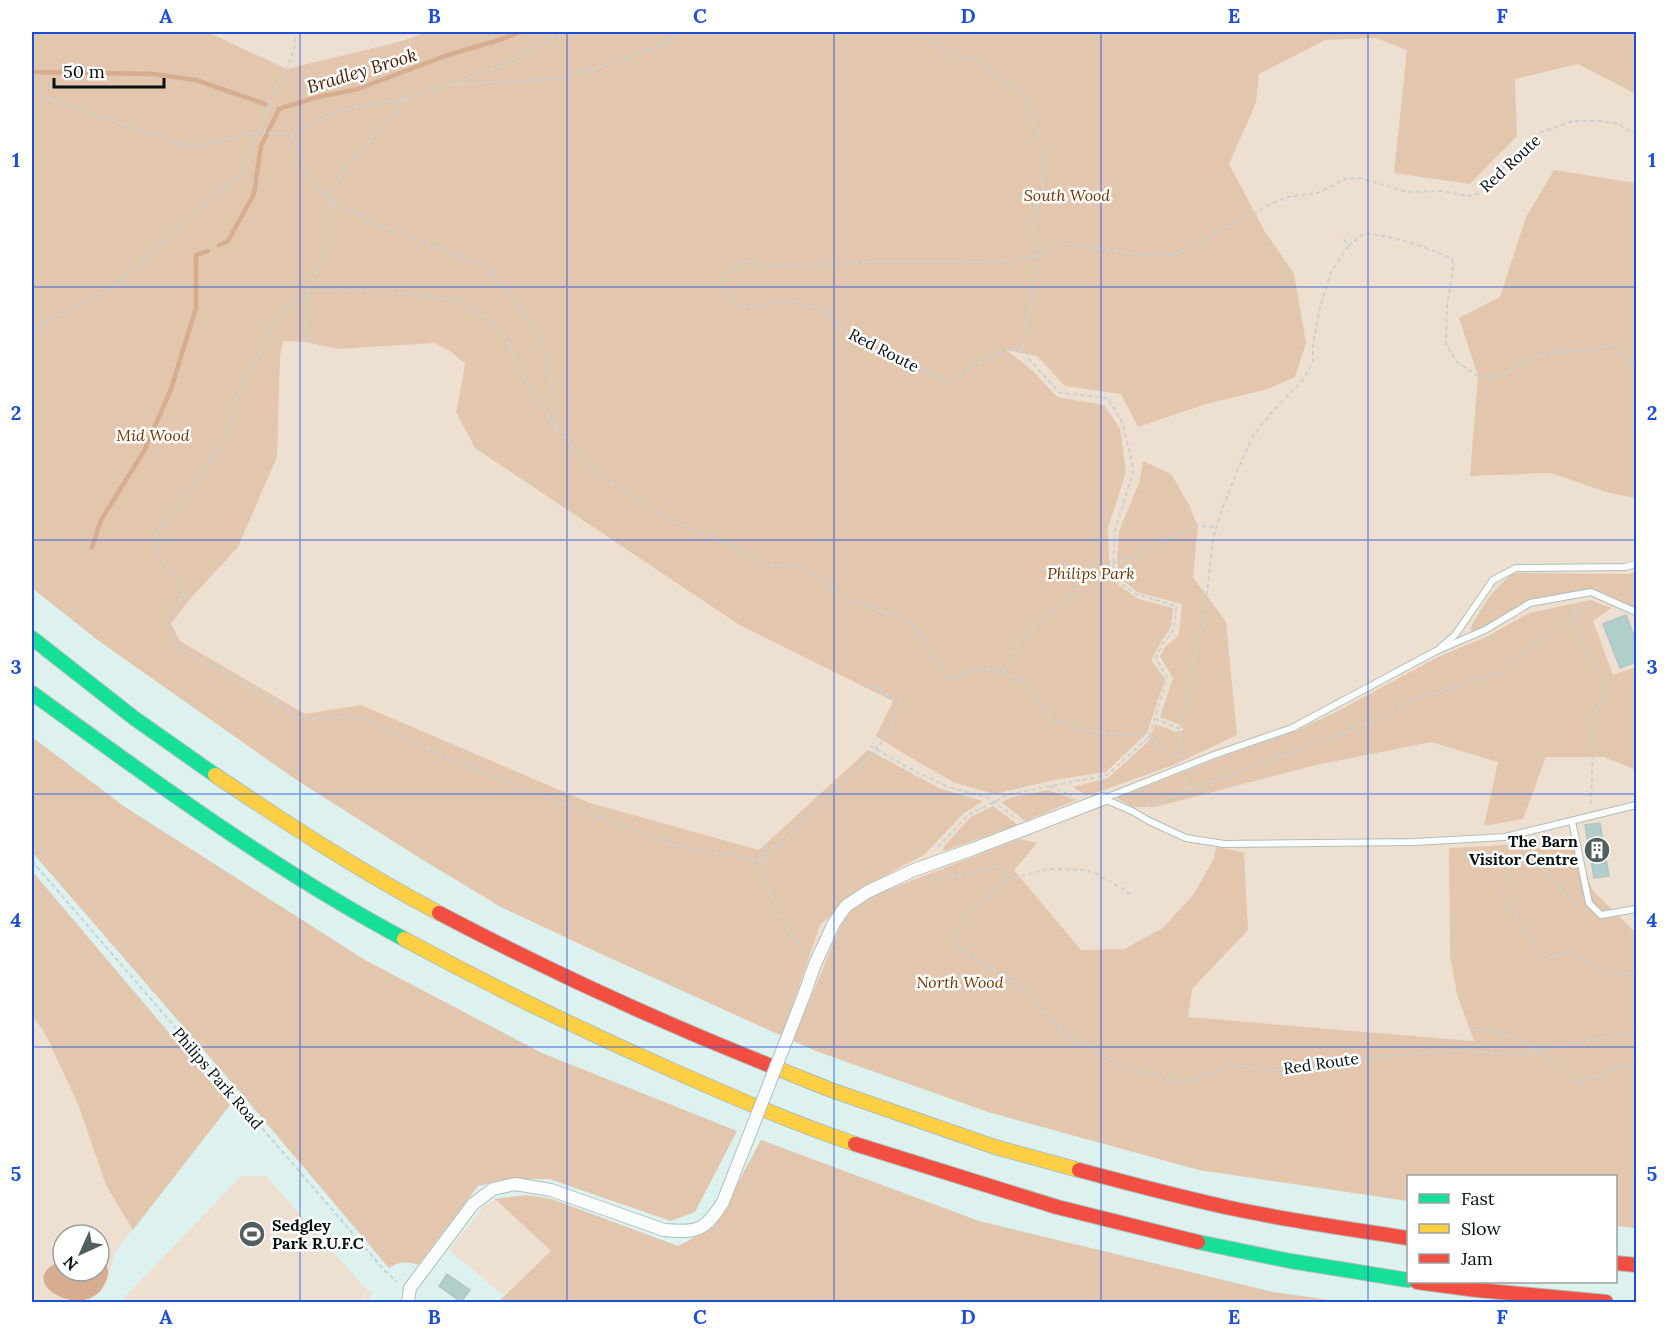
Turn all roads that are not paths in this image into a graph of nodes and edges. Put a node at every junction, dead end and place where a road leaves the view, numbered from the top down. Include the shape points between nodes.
1 (1636, 564) edge
2 (1636, 612) edge
3 (32, 638) edge
4 (1436, 651) junction
5 (32, 693) edge
6 (1103, 799) junction
7 (1636, 805) edge
8 (1572, 821) junction
9 (1636, 909) edge
10 (1407, 1238) edge
11 (1617, 1263) edge
12 (1636, 1265) edge
13 (1407, 1280) edge
14 (1430, 1283) edge
15 (408, 1297) edge
16 (1606, 1302) edge

1 - 4 lane via 1516,568 1492,580 1455,636
2 - 4 lane via 1592,592 1530,603 1485,630
3 - 10 highway via 206,769 393,889 508,950 728,1049 995,1147 1236,1209
4 - 6 lane via 1292,728
5 - 13 highway via 187,805 373,922 649,1061 802,1125 1005,1192 1197,1242
6 - 8 lane via 1186,837 1224,844 1505,837
6 - 15 street, bridge via 914,870 846,906 815,964 723,1202 701,1228 664,1230 551,1190 516,1184 500,1186 473,1204 423,1269
7 - 8 lane
8 - 9 lane via 1589,903 1601,915
11 - 12 highway
14 - 16 highway

